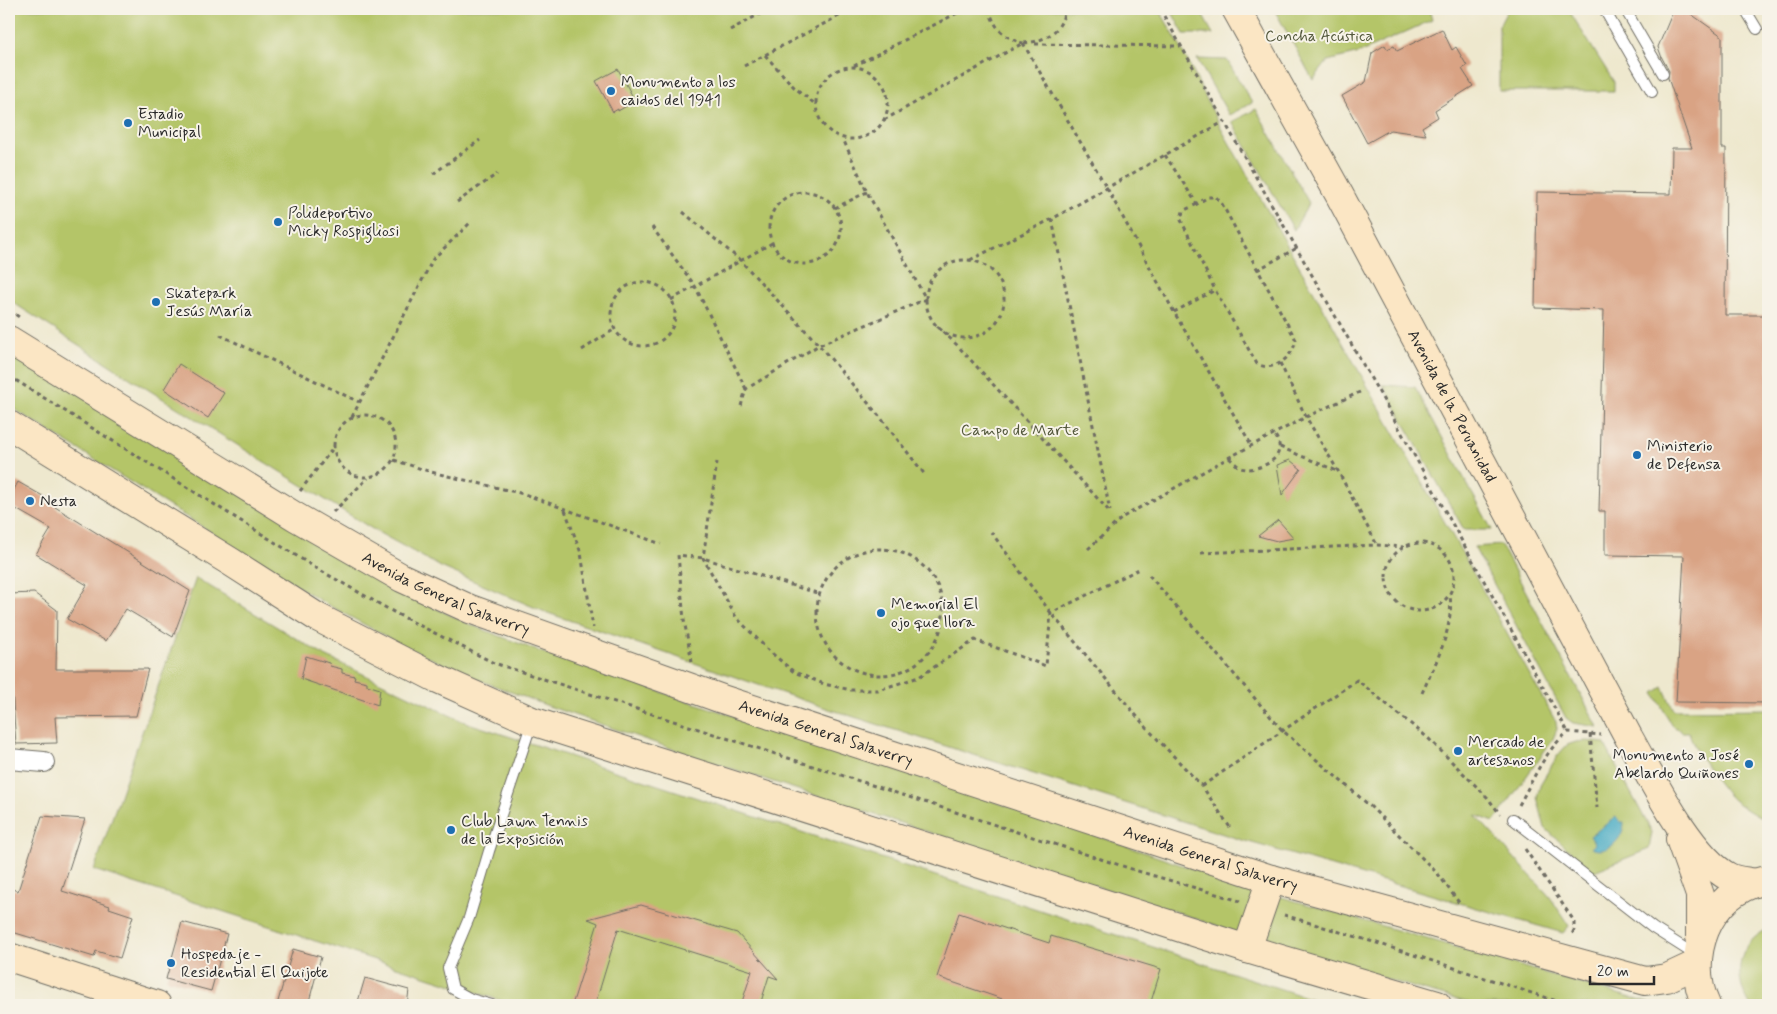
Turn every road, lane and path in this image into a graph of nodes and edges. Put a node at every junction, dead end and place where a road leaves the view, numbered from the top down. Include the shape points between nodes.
1 (769, 9) edge
2 (852, 9) edge
3 (965, 9) edge
4 (989, 9) edge
5 (1065, 9) edge
6 (1160, 9) edge
7 (1236, 9) edge
8 (1604, 9) edge
9 (1625, 9) edge
10 (1745, 9) edge
11 (1757, 29) dead end
12 (730, 30) dead end
13 (1023, 43) junction
14 (1180, 46) junction
15 (765, 55) junction
16 (744, 66) dead end
17 (854, 66) junction
18 (1662, 74) dead end
19 (1652, 92) dead end
20 (815, 104) junction
21 (884, 120) junction
22 (1225, 121) junction
23 (843, 139) junction
24 (480, 140) dead end
25 (1165, 155) junction
26 (433, 174) dead end
27 (497, 174) dead end
28 (1107, 188) junction
29 (867, 192) junction
30 (457, 202) dead end
31 (1197, 204) junction
32 (835, 208) junction
33 (683, 212) dead end
34 (1052, 219) junction
35 (472, 221) dead end
36 (652, 227) dead end
37 (772, 243) junction
38 (1297, 248) junction
39 (740, 260) junction
40 (970, 260) junction
41 (1257, 270) junction
42 (694, 286) junction
43 (1215, 290) junction
44 (926, 299) junction
45 (671, 300) junction
46 (9, 310) edge
47 (1174, 312) junction
48 (937, 326) junction
49 (615, 329) junction
50 (17, 330) edge
51 (220, 334) dead end
52 (819, 345) junction
53 (582, 350) dead end
54 (1280, 362) junction
55 (746, 389) junction
56 (1360, 392) dead end
57 (359, 402) junction
58 (741, 406) dead end
59 (352, 417) junction
60 (1306, 417) junction
61 (9, 425) edge
62 (1274, 434) junction
63 (1252, 446) junction
64 (334, 447) junction
65 (1280, 448) junction
66 (1228, 458) junction
67 (394, 460) junction
68 (717, 462) dead end
69 (1338, 471) junction
70 (926, 476) dead end
71 (368, 478) junction
72 (291, 487) dead end
73 (324, 508) dead end
74 (565, 509) junction
75 (333, 513) junction
76 (340, 518) dead end
77 (991, 532) dead end
78 (661, 544) dead end
79 (1377, 545) junction
80 (1405, 547) junction
81 (1088, 549) dead end
82 (1201, 553) dead end
83 (703, 558) junction
84 (1139, 570) dead end
85 (1149, 575) dead end
86 (1450, 593) junction
87 (820, 594) junction
88 (1051, 613) junction
89 (594, 636) dead end
90 (694, 667) dead end
91 (1422, 693) dead end
92 (532, 721) junction
93 (1282, 730) junction
94 (1590, 734) dead end
95 (9, 759) edge
96 (44, 762) dead end
97 (1202, 786) junction
98 (1667, 805) junction
99 (1597, 808) dead end
100 (1511, 822) junction
101 (1232, 829) dead end
102 (1271, 879) junction
103 (1762, 881) edge
104 (1454, 906) dead end
105 (1564, 938) dead end
106 (1247, 948) junction
107 (1698, 954) junction
108 (9, 957) edge
109 (157, 1005) edge
110 (492, 1005) edge
111 (1437, 1005) edge
112 (1706, 1005) edge

1 - 12 path
2 - 15 path
3 - 17 path
4 - 13 path via 1000,32
5 - 13 path via 1057,28 1048,37
6 - 14 path
7 - 98 main road, Avenida de la Peruanidad via 1345,204
8 - 19 lane
9 - 18 lane
10 - 11 lane
13 - 14 path
13 - 21 path
13 - 28 path
14 - 22 path
15 - 16 path
15 - 20 path via 794,87
17 - 20 path via 831,73 822,81
17 - 21 path via 871,72 884,85 888,102
20 - 23 path via 823,126
21 - 23 path via 867,137
22 - 25 path
22 - 38 path
23 - 29 path
24 - 26 path
25 - 28 path
25 - 31 path
27 - 30 path
28 - 34 path
28 - 47 path
29 - 32 path
29 - 44 path
31 - 41 path via 1208,197 1216,197
31 - 43 path via 1183,211 1181,220
32 - 37 path via 816,194 793,194 774,209 769,232
32 - 37 path via 841,231 832,253 822,260 811,264 788,261
33 - 39 path
34 - 40 path
34 - 48 path via 1110,511
35 - 57 path via 433,259
36 - 42 path
37 - 39 path
38 - 41 path
38 - 100 path via 1568,732 1545,757
39 - 42 path
39 - 52 path
40 - 44 path via 957,261 935,274 928,286
40 - 48 path via 983,265 1001,284 1004,297 1002,311 996,323 974,337 960,338
41 - 54 path via 1296,340 1295,349
42 - 45 path
42 - 55 path
43 - 47 path
43 - 54 path via 1257,364 1264,368
44 - 48 path via 927,309
44 - 52 path
45 - 49 path via 674,321 670,331 657,342 642,346 631,343
45 - 49 path via 661,288 648,282 628,285 620,291 613,304 611,320
46 - 50 path
47 - 63 path
49 - 53 path
50 - 102 main road, Avenida General Salaverry via 302,521 402,578 470,609 722,700
51 - 57 path
52 - 55 path
52 - 70 path
54 - 60 path
55 - 58 path
56 - 60 path
57 - 59 path
59 - 64 path via 339,430
59 - 67 path via 374,415 392,428 397,449
60 - 62 path
60 - 69 path
61 - 92 main road via 317,617 436,678
62 - 63 path
62 - 65 path
63 - 66 path
64 - 71 path via 340,466 358,477
64 - 72 path via 300,492
65 - 66 path via 1268,464 1250,470
65 - 69 path
66 - 81 path via 1123,518
67 - 71 path via 388,469
67 - 74 path via 524,494
68 - 83 path
69 - 79 path
71 - 75 path
73 - 75 path
74 - 78 path
74 - 89 path via 581,553
75 - 76 path
77 - 88 path
79 - 80 path
79 - 82 path
80 - 86 path via 1430,545 1442,552 1454,571
80 - 86 path via 1393,556 1387,569 1387,583 1398,603 1420,612 1443,603
83 - 87 path
83 - 88 path via 736,617 768,650 794,672 851,690 878,690 919,677 975,640 1046,666
83 - 90 path via 678,555 684,620
84 - 88 path
85 - 93 path
86 - 91 path via 1452,609 1447,633
87 - 87 path via 834,568 851,556 872,549 901,552 914,558 934,578 943,606 940,635 924,658 901,672 887,675 860,672 836,658 824,641 818,622
88 - 97 path via 1144,726
92 - 106 main road
92 - 110 lane via 488,851 470,918 448,968 453,988 471,999
93 - 97 path
93 - 100 path via 1357,680 1428,738
93 - 104 path via 1370,806 1438,874 1464,909
94 - 99 path
95 - 96 street
97 - 101 path
98 - 103 main road, Avenida de la Peruanidad via 1712,866 1734,879
98 - 107 main road, Avenida de la Peruanidad via 1700,895
100 - 105 path via 1536,868 1574,921 1570,938
100 - 107 lane via 1653,928
102 - 106 main road
102 - 107 main road, Avenida General Salaverry via 1645,981 1667,978
103 - 107 main road via 1736,892 1720,906 1708,923
106 - 111 main road
107 - 112 main road, Avenida de la Peruanidad via 1699,984
108 - 109 main road

